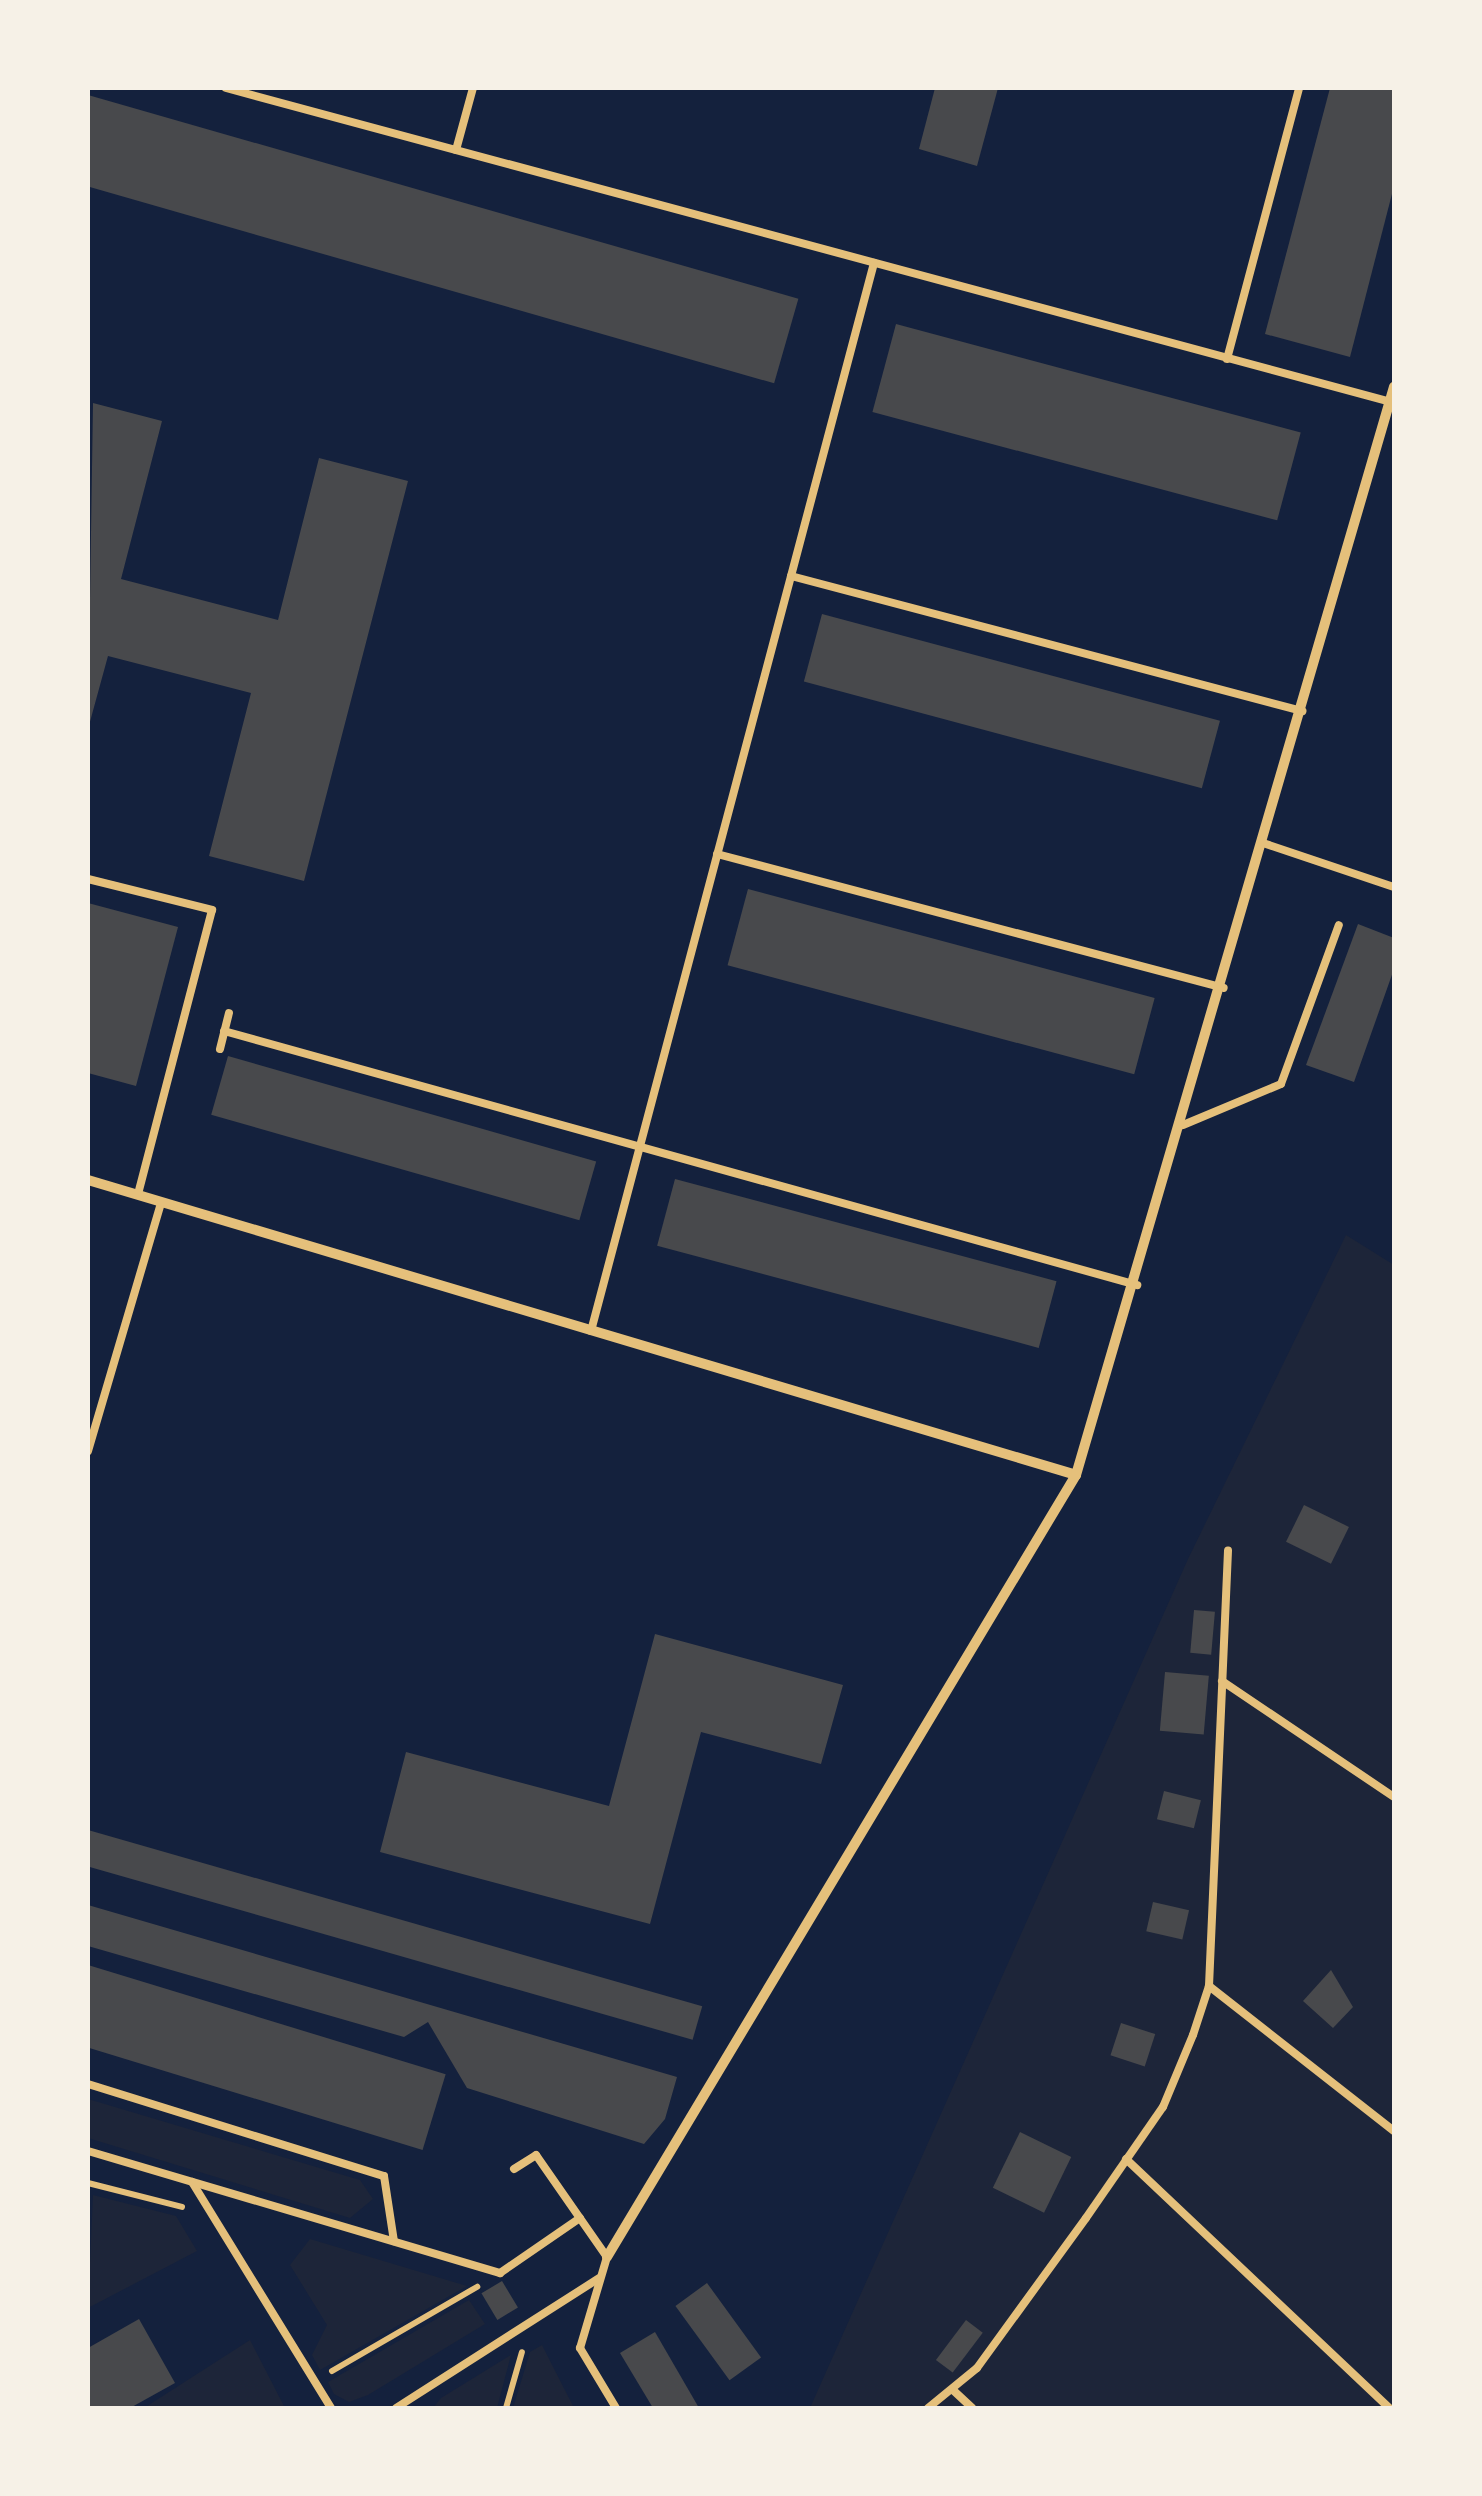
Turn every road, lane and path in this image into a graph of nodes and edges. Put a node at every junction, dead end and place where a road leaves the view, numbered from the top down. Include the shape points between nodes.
1 (226, 88) edge
2 (473, 88) edge
3 (1299, 88) edge
4 (456, 150) junction
5 (874, 264) junction
6 (1226, 359) junction
7 (1394, 387) edge
8 (1391, 402) junction
9 (791, 576) junction
10 (1302, 712) junction
11 (1264, 843) junction
12 (717, 854) junction
13 (88, 879) edge
14 (1394, 887) edge
15 (1339, 926) dead end
16 (1224, 988) junction
17 (229, 1012) dead end
18 (224, 1031) junction
19 (220, 1049) dead end
20 (1183, 1125) junction
21 (640, 1146) junction
22 (88, 1180) edge
23 (138, 1195) junction
24 (161, 1203) junction
25 (1137, 1285) junction
26 (590, 1331) junction
27 (88, 1450) edge
28 (1076, 1476) junction
29 (1228, 1550) dead end
30 (1222, 1681) junction
31 (1394, 1797) edge
32 (1209, 1986) junction
33 (88, 2084) edge
34 (1394, 2131) edge
35 (88, 2151) edge
36 (1126, 2159) junction
37 (514, 2169) dead end
38 (192, 2182) junction
39 (88, 2183) edge
40 (580, 2218) junction
41 (191, 2222) dead end
42 (394, 2241) junction
43 (607, 2257) junction
44 (500, 2273) junction
45 (599, 2278) junction
46 (529, 2323) junction
47 (315, 2382) junction
48 (954, 2391) junction
49 (331, 2408) edge
50 (396, 2408) edge
51 (506, 2408) edge
52 (616, 2408) edge
53 (928, 2408) edge
54 (972, 2408) edge
55 (1389, 2408) edge

1 - 4 lane
2 - 4 lane
3 - 6 lane
4 - 5 lane
5 - 6 lane
5 - 9 lane
6 - 8 lane
7 - 8 street
8 - 10 street
9 - 10 lane
9 - 12 lane
10 - 11 street
11 - 14 lane
11 - 16 street
12 - 16 lane
12 - 21 lane
13 - 23 lane via 212,910
15 - 20 lane via 1281,1084
16 - 20 street
17 - 18 lane
18 - 19 lane
18 - 21 lane
20 - 25 street
21 - 25 lane
21 - 26 lane
22 - 23 street
23 - 24 street
24 - 26 street
24 - 27 lane
25 - 28 street
26 - 28 street
28 - 43 street
29 - 30 lane
30 - 31 lane
30 - 32 lane
32 - 34 lane
32 - 36 lane via 1163,2107
33 - 42 lane via 384,2176
35 - 38 lane
36 - 48 lane
36 - 55 lane
37 - 40 lane via 536,2156
38 - 42 lane
38 - 47 lane
39 - 41 path via 182,2206
40 - 43 lane
40 - 44 lane
42 - 44 lane
43 - 45 lane
44 - 47 path
45 - 46 lane
45 - 52 lane via 580,2348
46 - 50 lane
46 - 51 path
47 - 49 lane
48 - 53 lane
48 - 54 lane

